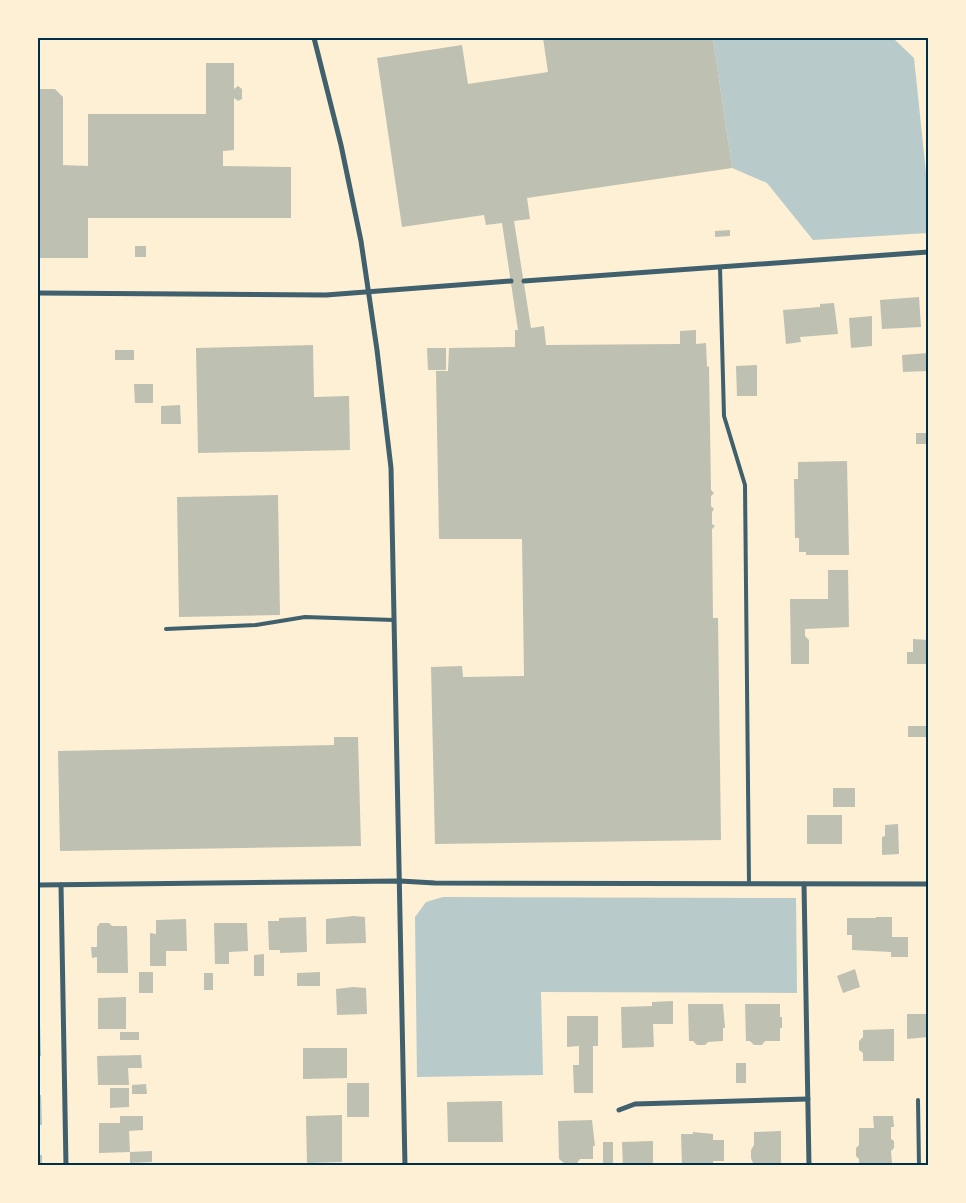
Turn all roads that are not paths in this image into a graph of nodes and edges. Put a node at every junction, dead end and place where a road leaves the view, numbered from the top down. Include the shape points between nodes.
1 (314, 38) edge
2 (928, 252) edge
3 (720, 267) junction
4 (511, 281) dead end
5 (524, 281) dead end
6 (369, 292) junction
7 (38, 293) edge
8 (394, 620) junction
9 (166, 629) dead end
10 (400, 881) junction
11 (750, 884) junction
12 (804, 884) junction
13 (928, 884) edge
14 (38, 885) edge
15 (61, 885) junction
16 (808, 1099) junction
17 (918, 1100) dead end
18 (619, 1110) dead end
19 (66, 1166) edge
20 (405, 1166) edge
21 (808, 1166) edge
22 (919, 1166) edge

1 - 6 street via 341,145
2 - 3 street
3 - 5 street
3 - 11 lane via 724,416 745,485
4 - 6 street
6 - 7 street via 326,296
6 - 8 street via 390,468
8 - 9 lane via 305,618 256,625
8 - 10 street
10 - 11 street
10 - 15 street
10 - 20 street
11 - 12 street
12 - 13 street
12 - 16 street
14 - 15 street
15 - 19 street
16 - 18 street via 635,1104
16 - 21 street
17 - 22 lane

